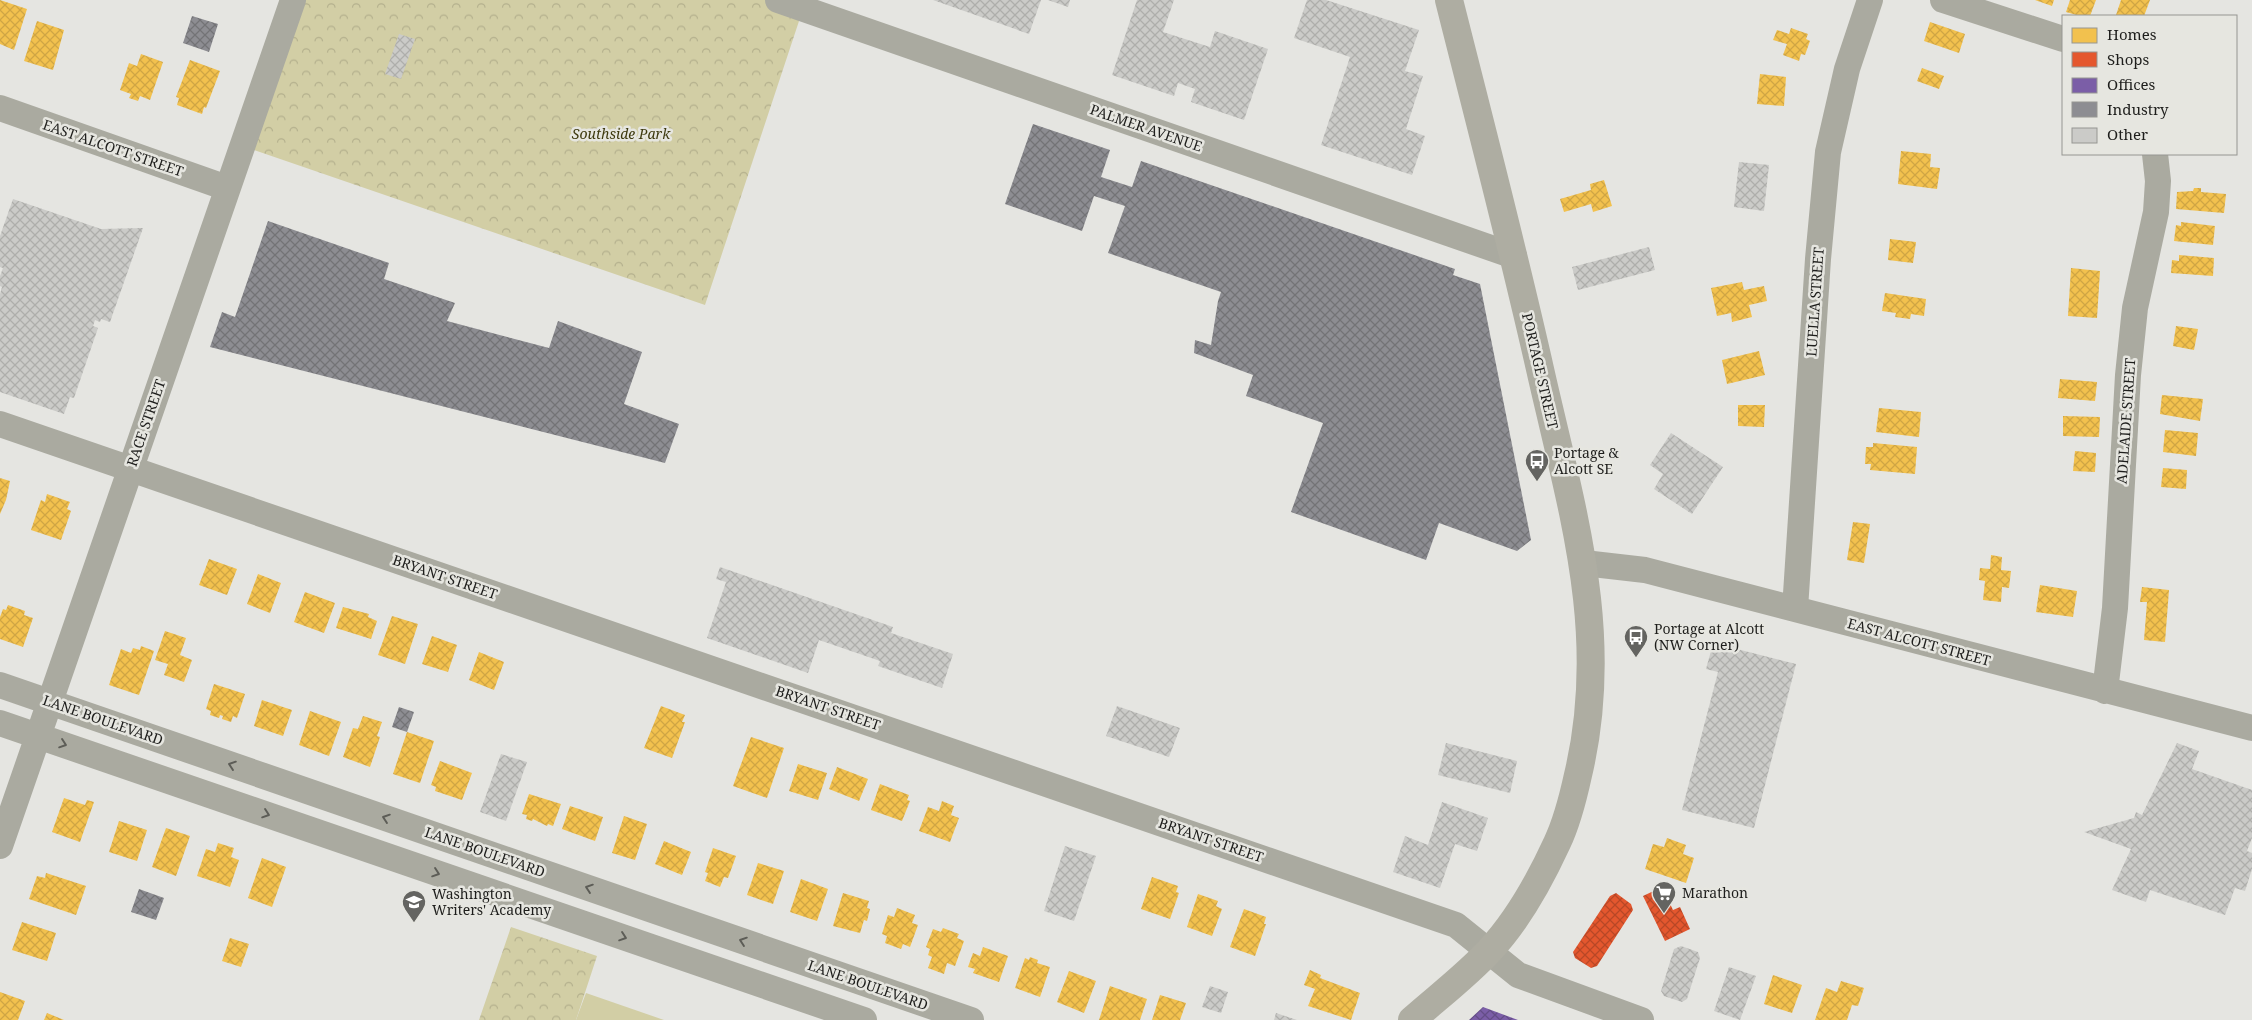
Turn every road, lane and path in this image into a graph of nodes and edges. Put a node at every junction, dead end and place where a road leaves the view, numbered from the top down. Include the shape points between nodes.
1 (293, 0) edge
2 (778, 0) edge
3 (1448, 0) edge
4 (1870, 0) edge
5 (1943, 0) edge
6 (2062, 39) edge
7 (0, 108) edge
8 (2155, 155) edge
9 (227, 188) junction
10 (1514, 256) junction
11 (0, 424) edge
12 (130, 469) junction
13 (1584, 563) junction
14 (1795, 609) junction
15 (0, 685) edge
16 (2105, 691) junction
17 (48, 701) junction
18 (0, 723) edge
19 (2252, 728) edge
20 (37, 736) junction
21 (421, 830) junction
22 (0, 846) edge
23 (410, 864) junction
24 (1489, 952) junction
25 (779, 954) junction
26 (767, 987) junction
27 (864, 1020) edge
28 (971, 1020) edge
29 (1412, 1020) edge
30 (1641, 1020) edge

1 - 9 street, RACE STREET
2 - 10 street, PALMER AVENUE
3 - 10 main road, PORTAGE STREET
4 - 14 street, LUELLA STREET via 1847,69 1828,152
5 - 6 street
7 - 9 street, EAST ALCOTT STREET
8 - 16 street, ADELAIDE STREET via 2156,212 2135,308 2128,374 2115,608
9 - 12 street, RACE STREET
10 - 13 main road, PORTAGE STREET
11 - 12 street, BRYANT STREET
12 - 17 street, RACE STREET
12 - 24 street, BRYANT STREET via 1456,925
13 - 14 street, EAST ALCOTT STREET via 1645,570
13 - 24 main road, PORTAGE STREET via 1591,629 1590,709 1572,801 1557,843 1531,892 1510,927
14 - 16 street, EAST ALCOTT STREET
15 - 17 street, LANE BOULEVARD
16 - 19 street, EAST ALCOTT STREET
17 - 20 street, RACE STREET
21 -> 17 street, LANE BOULEVARD
18 - 20 street
20 - 22 street, RACE STREET
20 -> 23 street
21 - 23 street
25 -> 21 street, LANE BOULEVARD
23 -> 26 street
24 - 29 main road, PORTAGE STREET
24 - 30 street, BRYANT STREET via 1518,976
25 - 26 street
25 - 28 street, LANE BOULEVARD
26 - 27 street

